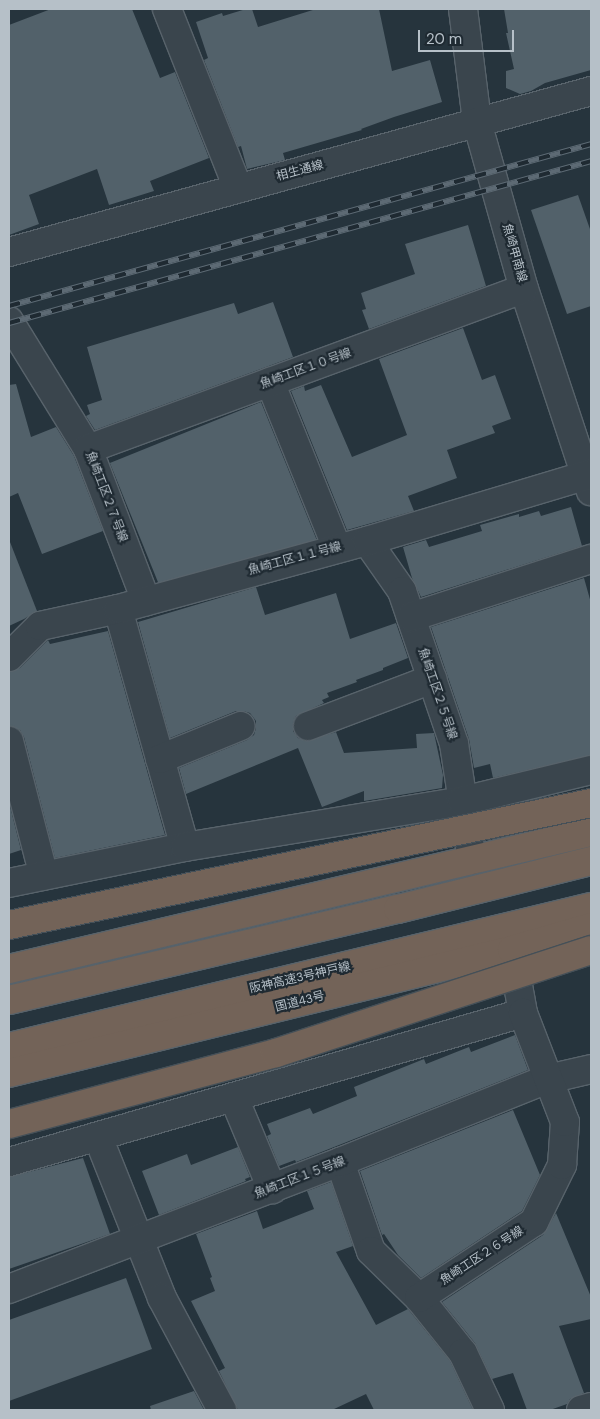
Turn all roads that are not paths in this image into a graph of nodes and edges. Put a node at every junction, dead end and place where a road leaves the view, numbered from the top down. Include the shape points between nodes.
1 (463, 9) edge
2 (171, 10) edge
3 (591, 91) edge
4 (477, 122) junction
5 (238, 188) junction
6 (9, 252) edge
7 (524, 289) junction
8 (9, 321) edge
9 (270, 382) junction
10 (88, 449) junction
11 (590, 480) edge
12 (367, 541) junction
13 (337, 548) junction
14 (591, 559) edge
15 (146, 601) junction
16 (118, 609) junction
17 (411, 617) junction
18 (9, 657) edge
19 (432, 679) junction
20 (241, 726) dead end
21 (308, 726) dead end
22 (9, 741) edge
23 (160, 759) junction
24 (591, 770) edge
25 (462, 801) junction
26 (591, 803) edge
27 (591, 832) edge
28 (185, 847) junction
29 (472, 860) junction
30 (591, 861) edge
31 (44, 876) junction
32 (9, 883) edge
33 (591, 907) edge
34 (9, 925) edge
35 (591, 927) edge
36 (512, 950) junction
37 (591, 950) edge
38 (9, 968) edge
39 (9, 1000) edge
40 (522, 1013) junction
41 (9, 1047) edge
42 (591, 1069) edge
43 (9, 1073) edge
44 (548, 1079) junction
45 (234, 1098) junction
46 (9, 1124) edge
47 (98, 1138) junction
48 (9, 1162) edge
49 (340, 1162) junction
50 (272, 1189) junction
51 (140, 1240) junction
52 (9, 1289) edge
53 (419, 1298) junction
54 (591, 1407) edge
55 (222, 1410) edge
56 (490, 1410) edge
57 (581, 1410) edge

1 - 4 street, 魚崎甲南線
2 - 5 street
3 - 4 street, 相生通線
4 - 5 street, 相生通線
4 - 7 street, 魚崎甲南線
5 - 6 street, 相生通線
7 - 9 street, 魚崎工区１０号線
7 - 11 street, 魚崎甲南線
8 - 10 street, 魚崎工区２７号線
9 - 10 street, 魚崎工区１０号線
9 - 13 street
10 - 15 street, 魚崎工区２７号線
11 - 12 street, 魚崎工区１１号線
12 - 13 street, 魚崎工区１１号線
12 - 17 street, 魚崎工区２５号線 via 402,591
13 - 15 street, 魚崎工区１１号線
14 - 17 street
15 - 16 street, 魚崎工区１１号線
16 - 18 street, 魚崎工区１１号線 via 40,626
16 - 23 street
17 - 19 street, 魚崎工区２５号線
19 - 21 street
19 - 25 street, 魚崎工区２５号線 via 454,744
20 - 23 street
22 - 31 street
23 - 28 street
24 - 25 street
25 - 28 street
25 - 29 street, 魚崎工区２５号線
26 - 34 highway, bridge
27 - 29 highway
28 - 31 street
29 - 38 highway
30 - 39 highway
31 - 32 street
33 - 41 highway, 阪神高速3号神戸線
35 - 36 highway, 国道43号
36 - 40 street, 魚崎工区２６号線
36 - 43 highway, 国道43号
37 - 46 highway, bridge via 276,1053
40 - 44 street, 魚崎工区２６号線
40 - 45 street
42 - 44 street, 魚崎工区１５号線
44 - 49 street, 魚崎工区１５号線
44 - 53 street, 魚崎工区２６号線 via 565,1122 562,1164 534,1222
45 - 47 street
45 - 50 street
47 - 48 street
47 - 51 street
49 - 50 street, 魚崎工区１５号線
49 - 53 street via 371,1251
50 - 51 street, 魚崎工区１５号線
51 - 52 street, 魚崎工区１５号線
51 - 55 street via 162,1298
53 - 56 street via 463,1353
54 - 57 street

